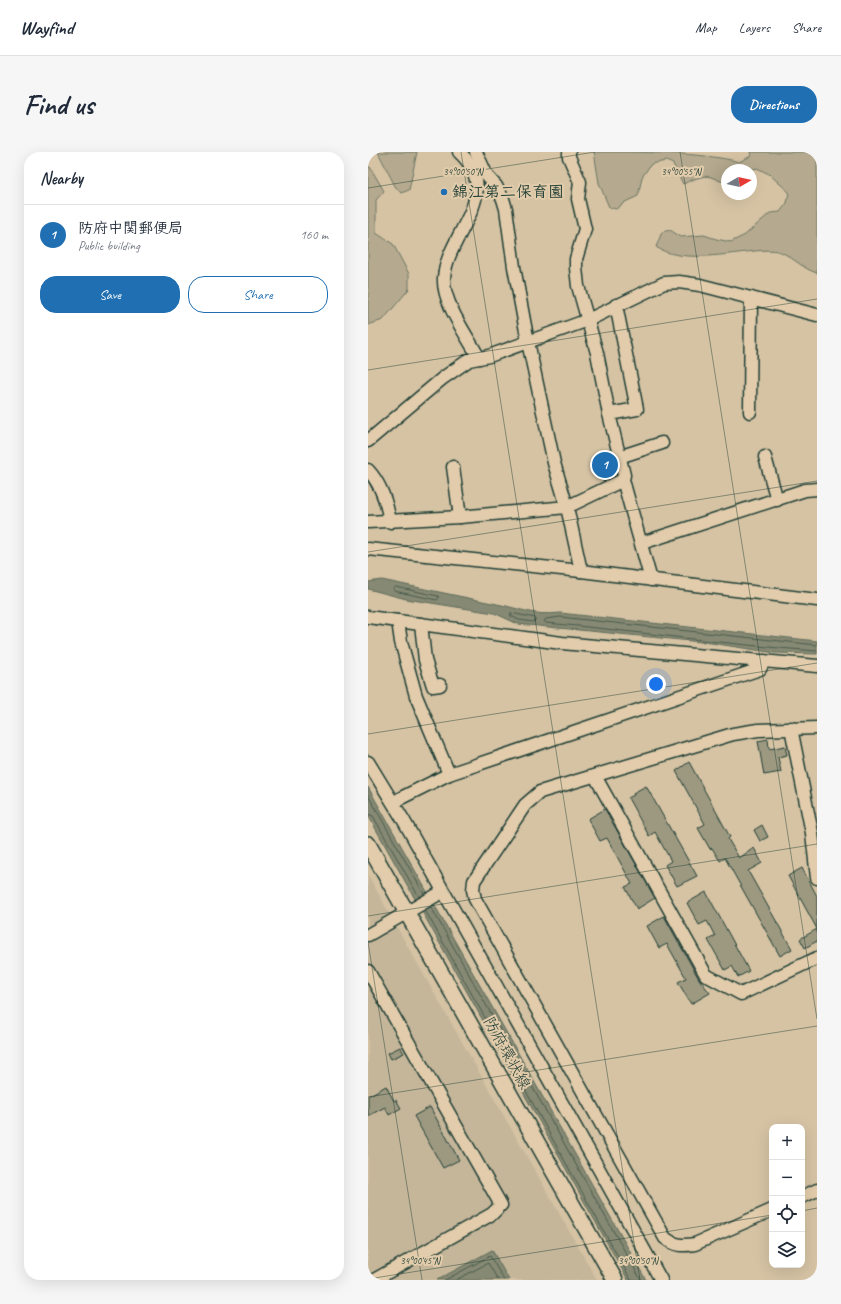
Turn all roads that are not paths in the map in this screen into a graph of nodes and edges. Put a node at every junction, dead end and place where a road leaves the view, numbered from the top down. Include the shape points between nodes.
1 (459, 152) edge
2 (476, 152) edge
3 (569, 152) edge
4 (751, 298) junction
5 (616, 305) junction
6 (817, 315) edge
7 (588, 320) junction
8 (528, 342) junction
9 (479, 358) junction
10 (750, 412) dead end
11 (609, 414) junction
12 (368, 441) edge
13 (662, 443) dead end
14 (619, 456) junction
15 (765, 457) dead end
16 (453, 467) dead end
17 (368, 470) edge
18 (623, 480) junction
19 (817, 489) edge
20 (777, 500) junction
21 (567, 507) junction
22 (460, 518) junction
23 (368, 522) edge
24 (390, 522) junction
25 (642, 544) junction
26 (368, 549) edge
27 (581, 571) junction
28 (651, 580) junction
29 (817, 600) edge
30 (368, 618) edge
31 (398, 620) junction
32 (422, 624) junction
33 (764, 661) junction
34 (817, 666) edge
35 (440, 685) dead end
36 (791, 728) junction
37 (817, 728) edge
38 (368, 762) edge
39 (449, 774) junction
40 (595, 776) junction
41 (394, 803) junction
42 (368, 844) edge
43 (817, 878) edge
44 (440, 893) junction
45 (406, 912) junction
46 (368, 935) edge
47 (817, 958) edge
48 (368, 971) edge
49 (817, 1190) edge
50 (804, 1196) edge
51 (769, 1211) edge
52 (374, 1280) edge
53 (614, 1280) edge
54 (661, 1280) edge

1 - 9 street via 468,160 475,175 477,188 469,216 445,266 444,291
2 - 8 street via 486,176 499,192 506,210
3 - 7 street via 580,182 578,199 585,229 576,268 578,286
4 - 5 street via 679,282 664,283
4 - 6 street
4 - 10 street
5 - 7 street
5 - 11 street via 638,409
7 - 8 street
7 - 11 street
8 - 9 street
8 - 21 street via 554,463
9 - 12 street via 469,360 442,378
11 - 14 street
13 - 14 street
14 - 18 street
15 - 20 street
16 - 22 street
17 - 24 street via 385,500
18 - 21 street
18 - 25 street
19 - 20 street via 805,490
20 - 25 street
21 - 22 street
21 - 27 street
22 - 24 street
23 - 24 street
25 - 28 street
26 - 27 street
27 - 28 street
28 - 29 street
30 - 31 street
31 - 32 street
31 - 39 street via 401,642 416,696
32 - 33 street via 562,643
32 - 35 street via 427,667 433,686
33 - 34 street
33 - 39 street via 760,669
36 - 37 street
36 - 40 street via 734,734
36 - 43 street via 812,833
38 - 41 street
39 - 41 street
40 - 47 street via 706,975 741,994
40 - 51 street via 540,792 524,805 474,881 475,899 665,1238 673,1244 695,1244
41 - 44 street
42 - 45 main road, 防府環状線
44 - 45 street
44 - 54 street
45 - 46 street
45 - 53 main road, 防府環状線
48 - 52 street via 501,1205 492,1214
49 - 50 street

